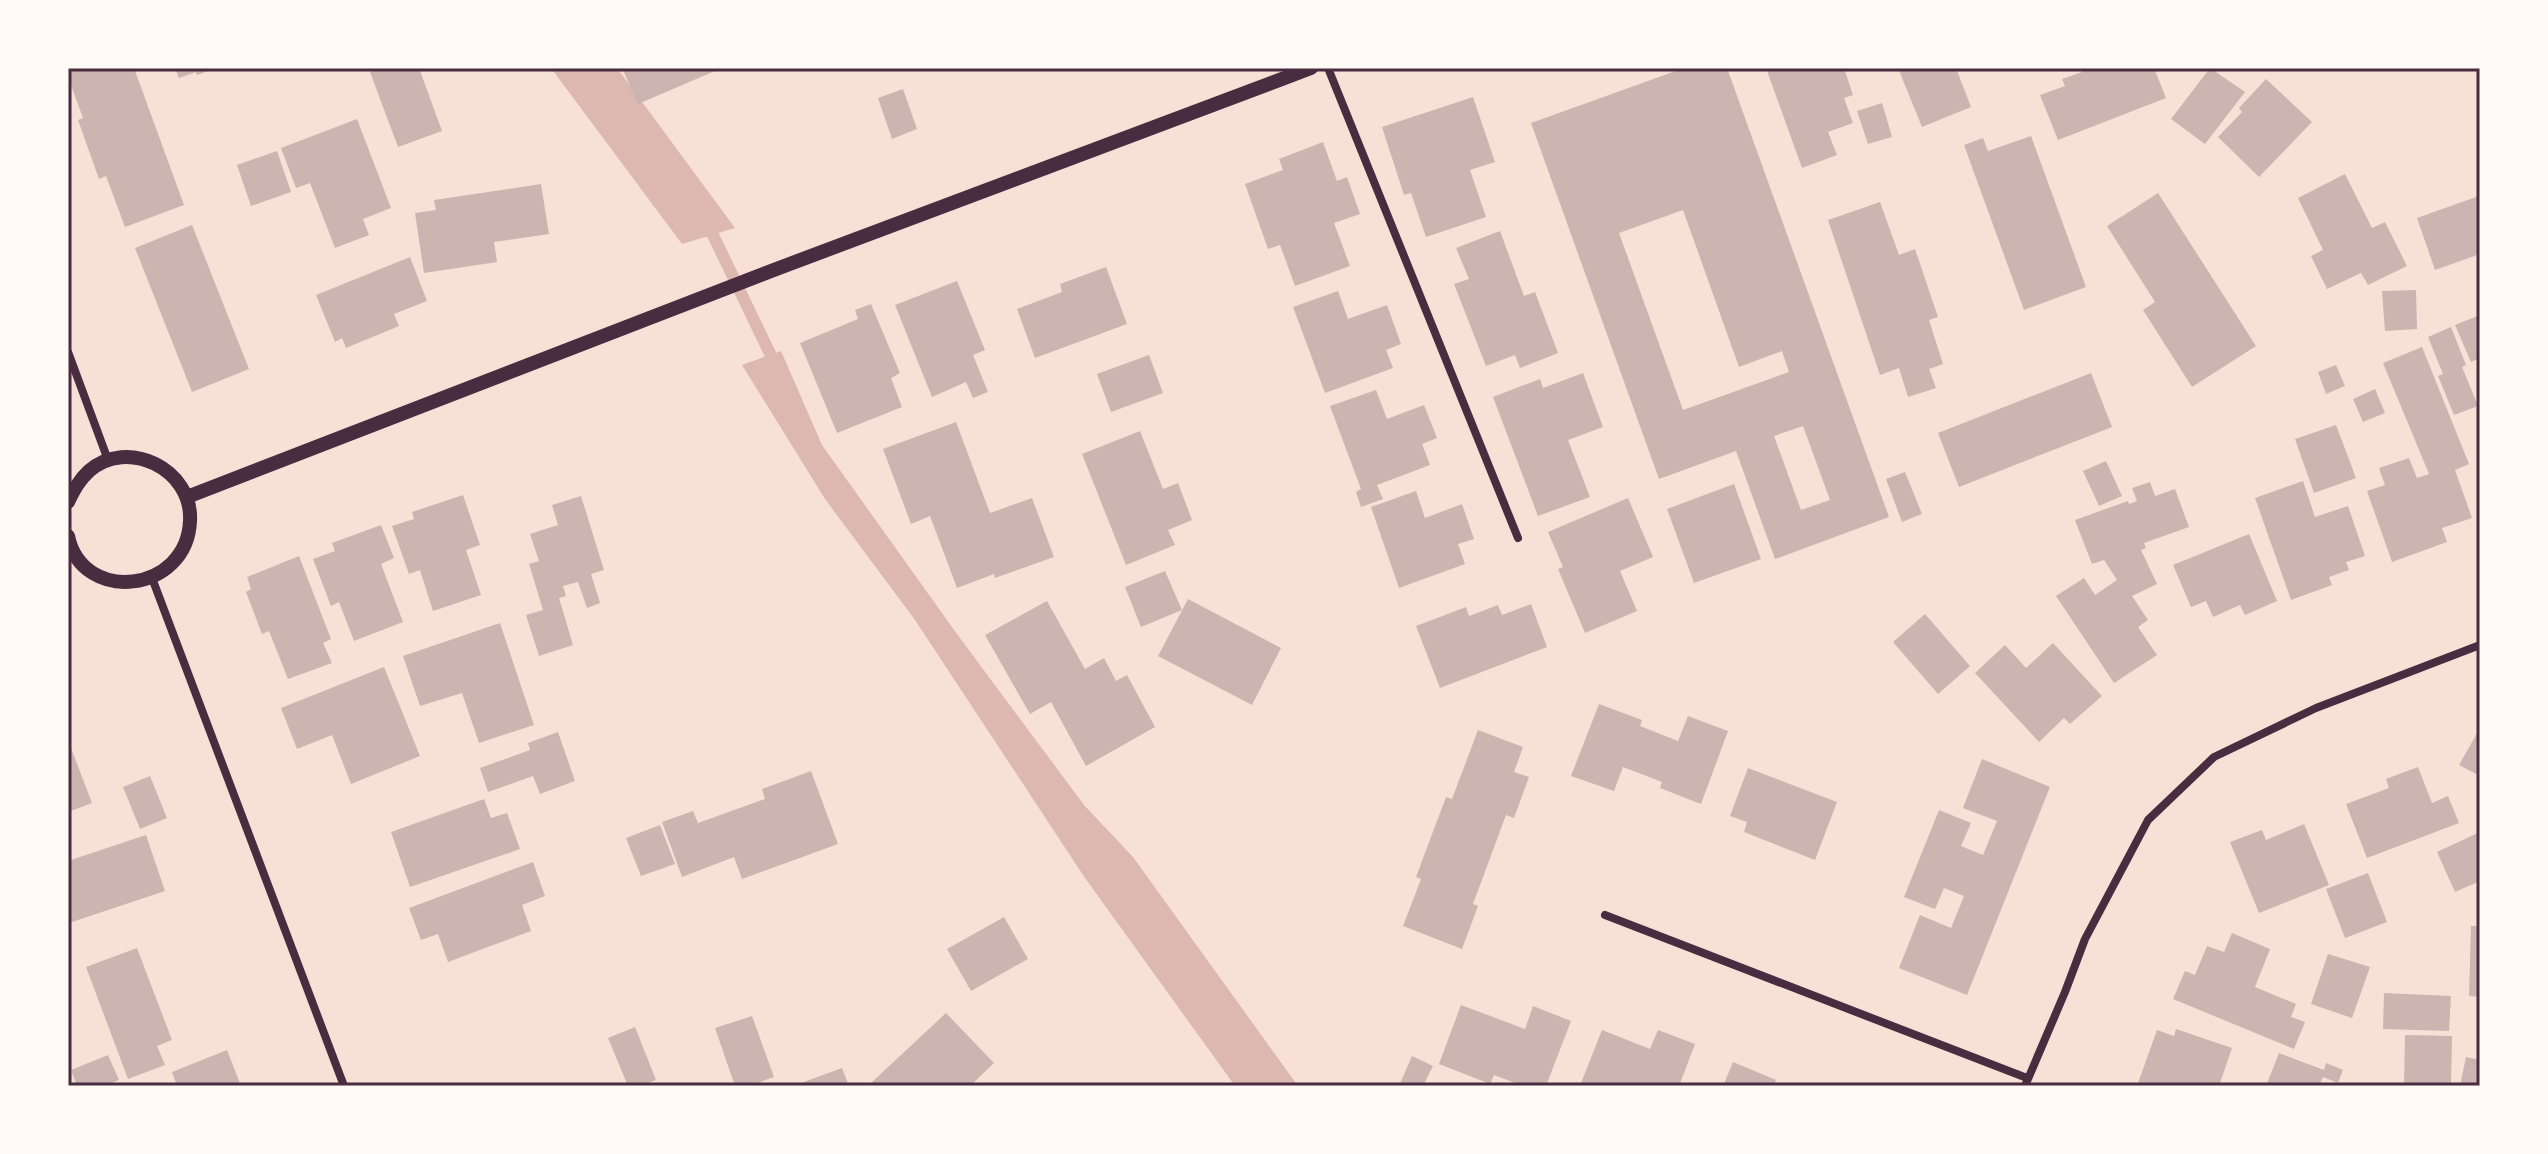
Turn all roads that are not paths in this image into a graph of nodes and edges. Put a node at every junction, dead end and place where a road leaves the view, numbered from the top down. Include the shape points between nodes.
1 (1311, 68) edge
2 (1328, 68) edge
3 (68, 352) edge
4 (108, 460) junction
5 (187, 497) junction
6 (68, 502) edge
7 (1518, 538) dead end
8 (68, 540) edge
9 (152, 578) junction
10 (2480, 645) edge
11 (1605, 915) dead end
12 (2026, 1082) edge
13 (344, 1086) edge

1 - 5 street
2 - 7 street
3 - 4 street
4 - 5 street via 146,459 163,467
4 - 6 street via 90,469
5 - 9 street via 189,535 169,568
8 - 9 street via 94,573 133,583
9 - 13 street
10 - 12 street via 2316,708 2214,757 2148,820 2085,939
11 - 12 street

